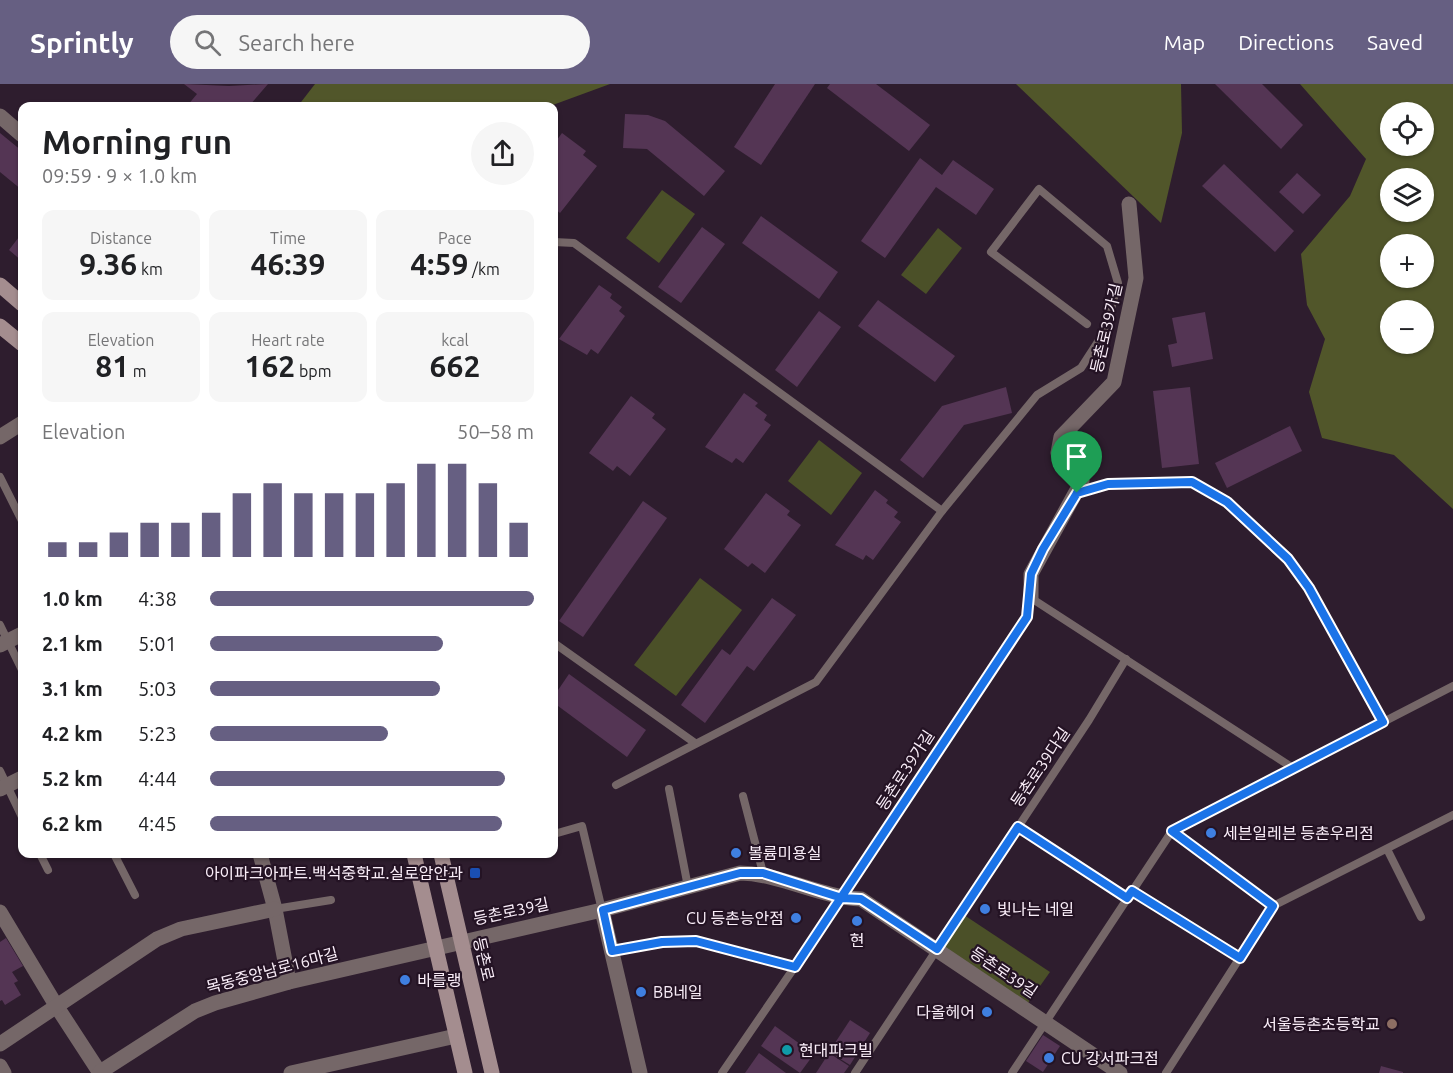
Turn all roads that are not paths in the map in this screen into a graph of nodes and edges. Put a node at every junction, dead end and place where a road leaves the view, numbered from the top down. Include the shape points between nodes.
1 (0, 116) edge
2 (18, 132) edge
3 (1129, 204) dead end
4 (558, 243) edge
5 (0, 285) edge
6 (18, 301) edge
7 (1087, 324) dead end
8 (0, 326) edge
9 (18, 341) edge
10 (18, 426) edge
11 (0, 437) edge
12 (0, 477) edge
13 (1077, 493) junction
14 (942, 511) junction
15 (18, 513) edge
16 (1031, 598) junction
17 (0, 625) edge
18 (18, 636) edge
19 (4, 643) edge
20 (558, 646) edge
21 (1126, 659) junction
22 (18, 664) edge
23 (1453, 686) edge
24 (1383, 722) junction
25 (695, 743) junction
26 (1293, 768) junction
27 (0, 771) edge
28 (18, 780) edge
29 (616, 785) dead end
30 (4, 788) edge
31 (669, 789) dead end
32 (743, 796) dead end
33 (18, 811) edge
34 (1453, 815) edge
35 (1018, 827) junction
36 (1172, 831) junction
37 (558, 833) edge
38 (1387, 849) junction
39 (42, 858) edge
40 (116, 858) edge
41 (261, 858) edge
42 (415, 858) edge
43 (442, 858) edge
44 (48, 870) dead end
45 (763, 873) junction
46 (688, 887) junction
47 (1130, 895) junction
48 (135, 896) dead end
49 (842, 898) junction
50 (331, 900) dead end
51 (1273, 906) junction
52 (275, 909) junction
53 (603, 910) junction
54 (0, 912) edge
55 (1420, 917) dead end
56 (462, 941) junction
57 (435, 947) junction
58 (937, 949) junction
59 (612, 951) junction
60 (1240, 958) junction
61 (795, 967) junction
62 (289, 982) junction
63 (57, 1007) junction
64 (1047, 1022) junction
65 (456, 1036) junction
66 (0, 1044) edge
67 (0, 1066) edge
68 (348, 1067) edge
69 (4, 1073) edge
70 (100, 1073) edge
71 (291, 1073) edge
72 (465, 1073) edge
73 (492, 1073) edge
74 (640, 1073) edge
75 (723, 1073) edge
76 (855, 1073) edge
77 (1012, 1073) edge
78 (1119, 1073) edge
79 (1166, 1073) edge

1 - 2 street
3 - 13 street, 등촌로39가길 via 1136,278 1114,382 1061,437 1058,453 1082,481
4 - 14 lane via 573,243
5 - 6 main road
7 - 14 lane via 991,252 1039,189 1107,246 1118,283 1105,332 1081,368 1037,395
8 - 9 main road
10 - 11 street
12 - 15 lane
13 - 16 street, 등촌로39가길 via 1031,574
13 - 24 lane via 1108,484 1192,482 1227,502 1288,559 1309,588
14 - 25 lane via 816,682
16 - 21 lane
16 - 49 lane, 등촌로39가길 via 1027,617
17 - 19 lane
18 - 19 street
19 - 22 lane
20 - 25 lane
21 - 26 lane
21 - 35 lane, 등촌로39다길
23 - 24 lane
24 - 26 lane
25 - 29 lane
26 - 36 lane
27 - 30 lane
28 - 30 street
30 - 33 lane
31 - 46 lane
32 - 45 lane
34 - 38 lane
35 - 47 lane
35 - 58 lane, 등촌로39다길
36 - 47 lane
36 - 51 lane
37 - 53 lane via 582,826
38 - 51 lane
38 - 55 lane
39 - 44 lane
40 - 48 lane
41 - 52 street
42 - 57 main road
43 - 56 main road, 등촌로
45 - 46 street, 등촌로39길 via 740,873
45 - 49 street, 등촌로39길
46 - 53 street, 등촌로39길
47 - 60 lane
47 - 64 lane
49 - 58 street, 등촌로39길 via 861,899
49 - 61 lane, 등촌로39가길
50 - 52 lane
51 - 60 lane
52 - 62 street
52 - 63 street via 181,929 156,939
53 - 56 street, 등촌로39길
53 - 59 street
54 - 63 street, 목동중앙남로16마길
56 - 57 street, 등촌로39길
56 - 73 main road, 등촌로
57 - 62 street, 목동중앙남로16마길
57 - 65 main road
58 - 64 street, 등촌로39길
58 - 76 lane, 등촌로39다길
59 - 61 lane via 662,942 696,941
59 - 74 street
60 - 79 lane
61 - 75 lane, 등촌로39가길
62 - 70 street, 목동중앙남로16마길 via 195,1011
63 - 66 street
63 - 70 street, 목동중앙남로16마길
64 - 77 lane
64 - 78 street, 등촌로39길
65 - 68 street
65 - 72 main road
67 - 69 street
68 - 71 street

